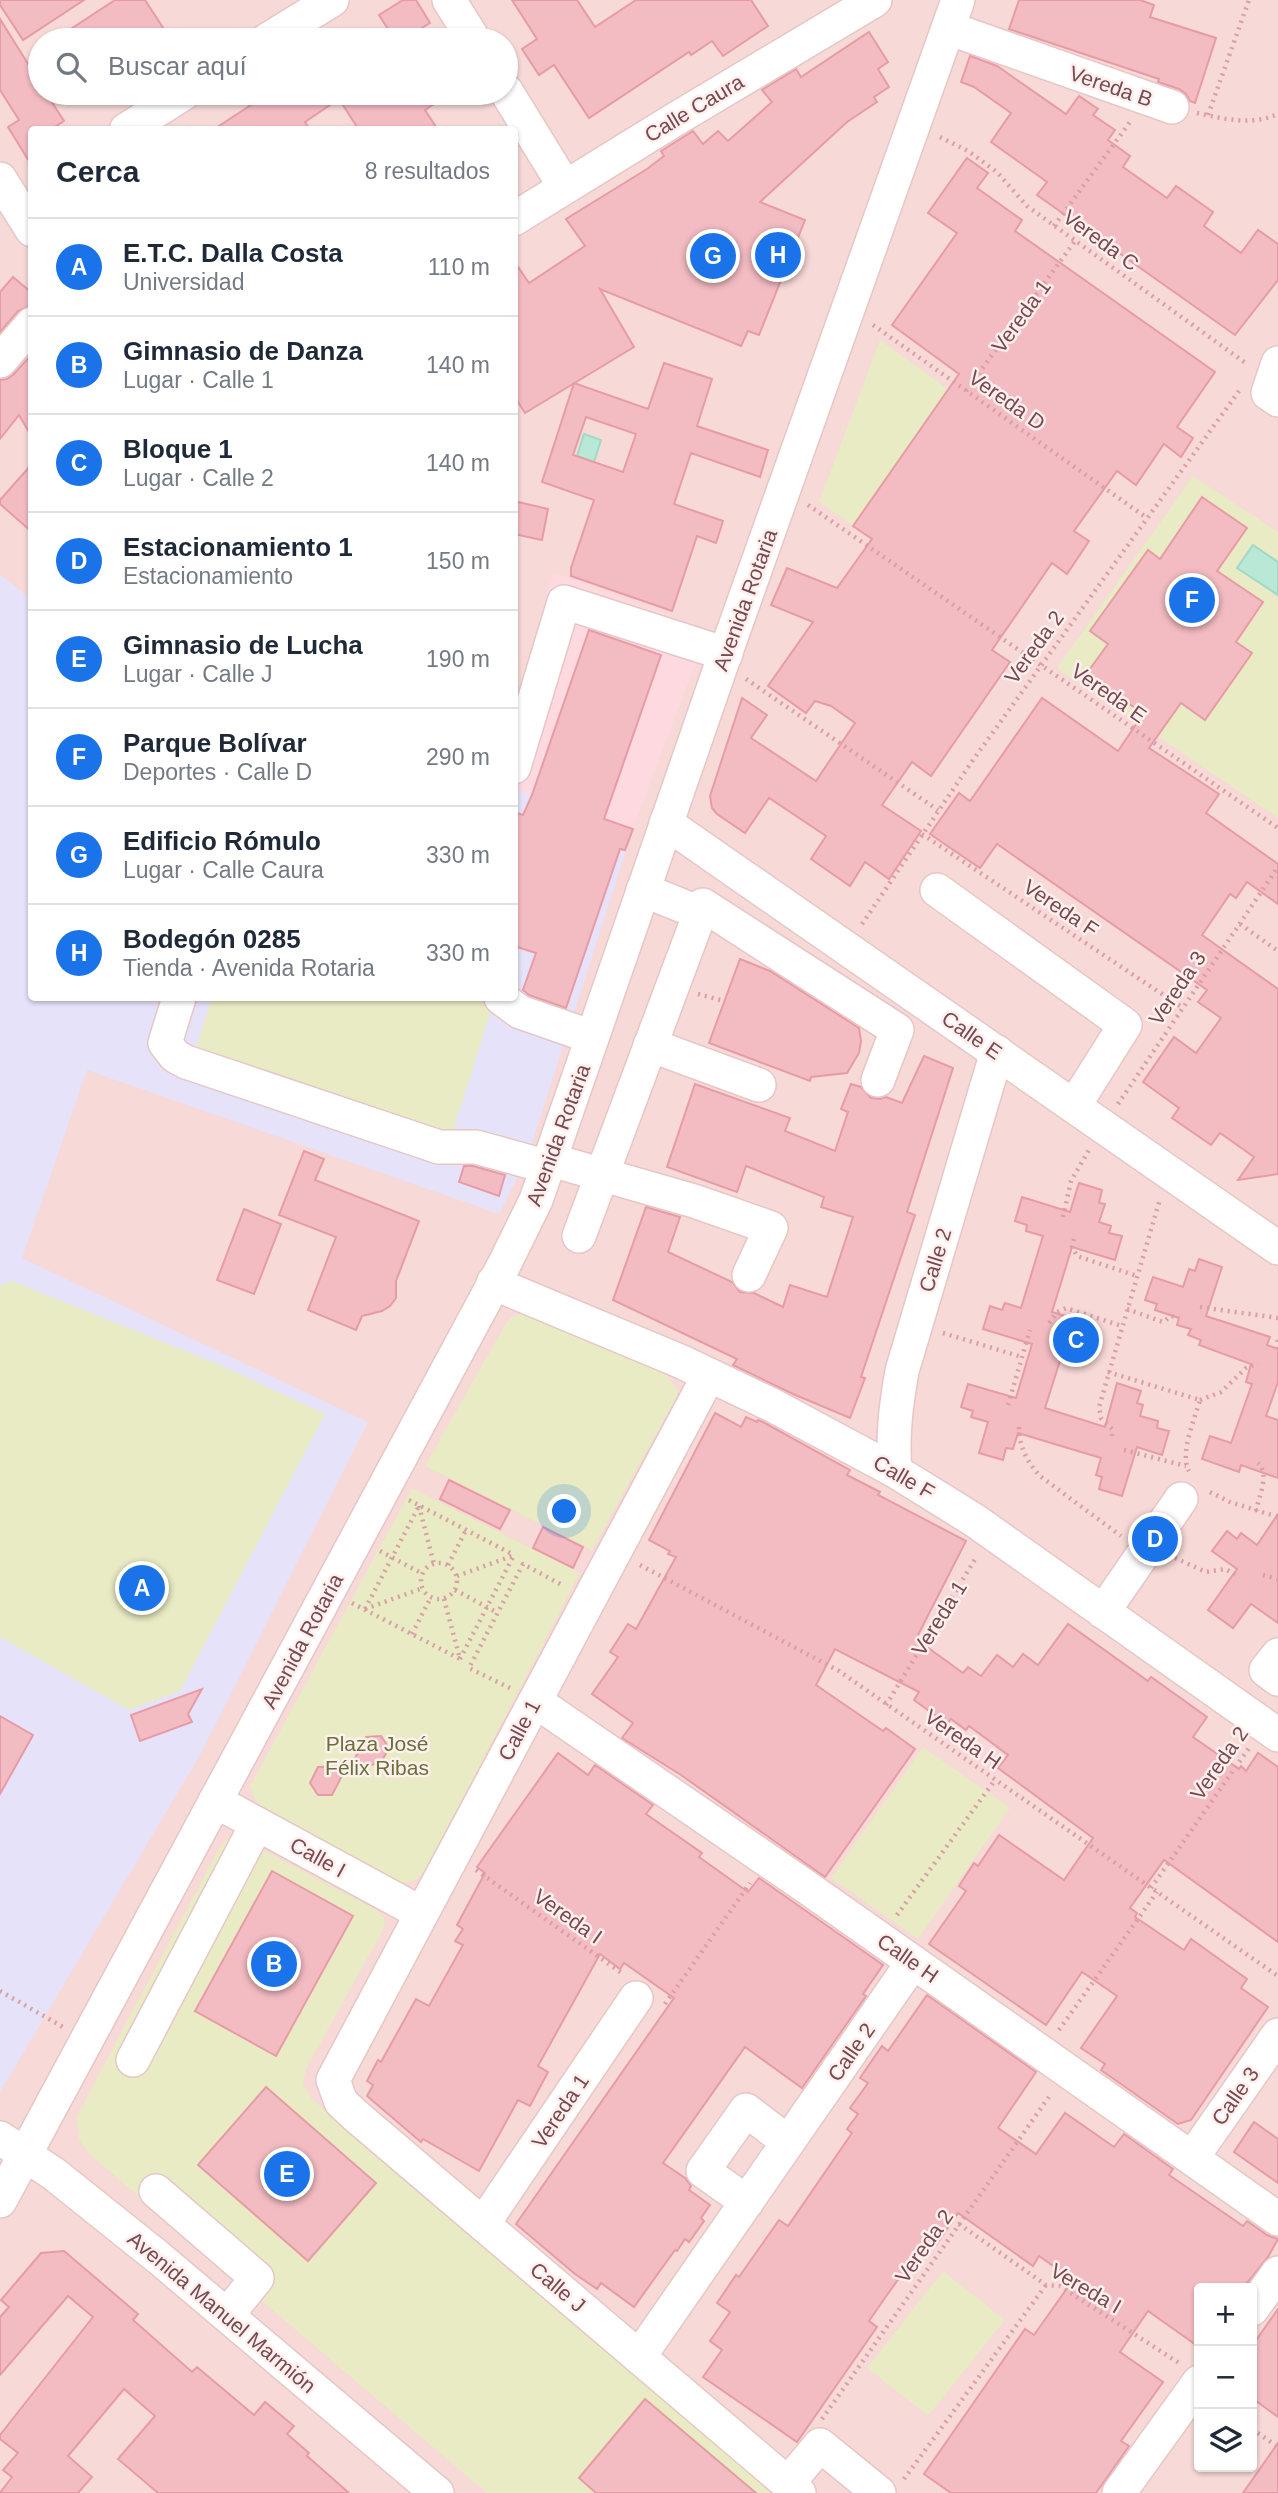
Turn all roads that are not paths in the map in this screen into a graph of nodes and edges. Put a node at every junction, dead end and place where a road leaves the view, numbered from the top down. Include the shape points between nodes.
1 (332, 0) edge
2 (449, 0) edge
3 (875, 0) edge
4 (953, 14) edge
5 (286, 28) edge
6 (466, 28) edge
7 (1159, 103) road end
8 (165, 105) edge
9 (515, 105) edge
10 (132, 126) edge
11 (565, 187) junction
12 (15, 190) edge
13 (518, 216) edge
14 (28, 221) edge
15 (28, 329) edge
16 (0, 361) edge
17 (724, 658) junction
18 (518, 754) edge
19 (666, 823) junction
20 (643, 890) junction
21 (937, 890) dead end
22 (700, 913) junction
23 (178, 1001) edge
24 (504, 1001) edge
25 (592, 1037) junction
26 (650, 1045) junction
27 (997, 1052) junction
28 (878, 1080) dead end
29 (759, 1084) dead end
30 (1074, 1106) junction
31 (550, 1163) junction
32 (602, 1175) junction
33 (579, 1236) dead end
34 (1278, 1248) edge
35 (749, 1275) dead end
36 (494, 1283) junction
37 (709, 1375) junction
38 (895, 1471) junction
39 (1194, 1488) road end
40 (1103, 1612) junction
41 (1278, 1655) edge
42 (1278, 1679) edge
43 (535, 1701) junction
44 (1274, 1723) edge
45 (215, 1801) junction
46 (257, 1824) junction
47 (421, 1913) junction
48 (913, 1962) junction
49 (648, 1995) road end
50 (1278, 2035) edge
51 (133, 2060) dead end
52 (334, 2087) joint
53 (789, 2142) junction
54 (13, 2146) edge
55 (1192, 2158) junction
56 (156, 2191) dead end
57 (0, 2202) edge
58 (747, 2202) junction
59 (1278, 2218) edge
60 (483, 2224) junction
61 (1278, 2273) edge
62 (1257, 2302) edge
63 (227, 2315) junction
64 (639, 2357) junction
65 (1194, 2375) edge
66 (794, 2488) edge
67 (890, 2488) edge
68 (437, 2493) edge
69 (1119, 2493) edge

1 - 5 street
2 - 6 street
3 - 11 street, Calle Caura
4 - 7 street, Vereda B
4 - 17 street, Avenida Rotaria
8 - 10 street
9 - 11 street
11 - 13 street, Calle Caura
12 - 14 street
15 - 16 street
17 - 18 street via 564,602
17 - 19 street, Avenida Rotaria
19 - 20 street, Avenida Rotaria
19 - 27 street, Calle E
20 - 22 street
20 - 25 street, Avenida Rotaria
21 - 30 street via 1125,1025
22 - 26 street
22 - 28 street via 703,905 897,1030
23 - 31 street via 165,1043 186,1062 439,1147 476,1147
24 - 25 street via 520,1012
25 - 31 street, Avenida Rotaria
26 - 29 street
26 - 32 street
27 - 30 street, Calle E
27 - 38 street, Calle 2 via 902,1371 892,1444
30 - 34 street, Calle E
31 - 32 street
31 - 36 street, Avenida Rotaria via 526,1223
32 - 33 street
32 - 35 street via 771,1228
36 - 37 street, Calle F
36 - 45 street, Avenida Rotaria
37 - 38 street, Calle F
37 - 43 street, Calle 1
38 - 40 street, Calle F via 992,1532
39 - 40 street
40 - 44 street, Calle F
41 - 42 street via 1266,1670
43 - 47 street, Calle 1
43 - 48 street, Calle H
45 - 46 street, Calle I
45 - 54 street, Avenida Rotaria via 86,2040
46 - 47 street, Calle I
46 - 51 street
47 - 52 street, Calle 1 via 339,2067
48 - 53 street, Calle 2
48 - 55 street, Calle H
49 - 60 street, Vereda 1
50 - 55 street, Calle 3
52 - 60 street, Calle J via 347,2109
53 - 58 street, Calle 2
53 - 58 street via 746,2110 703,2171
54 - 57 street, Avenida Rotaria
54 - 63 street, Avenida Manuel Marmión
55 - 59 street, Calle H
56 - 63 street via 257,2278
58 - 64 street, Calle 2
60 - 64 street, Calle J
61 - 62 street
63 - 68 street, Avenida Manuel Marmión
64 - 66 street, Calle J
65 - 69 street
66 - 67 street, Calle J via 820,2445

